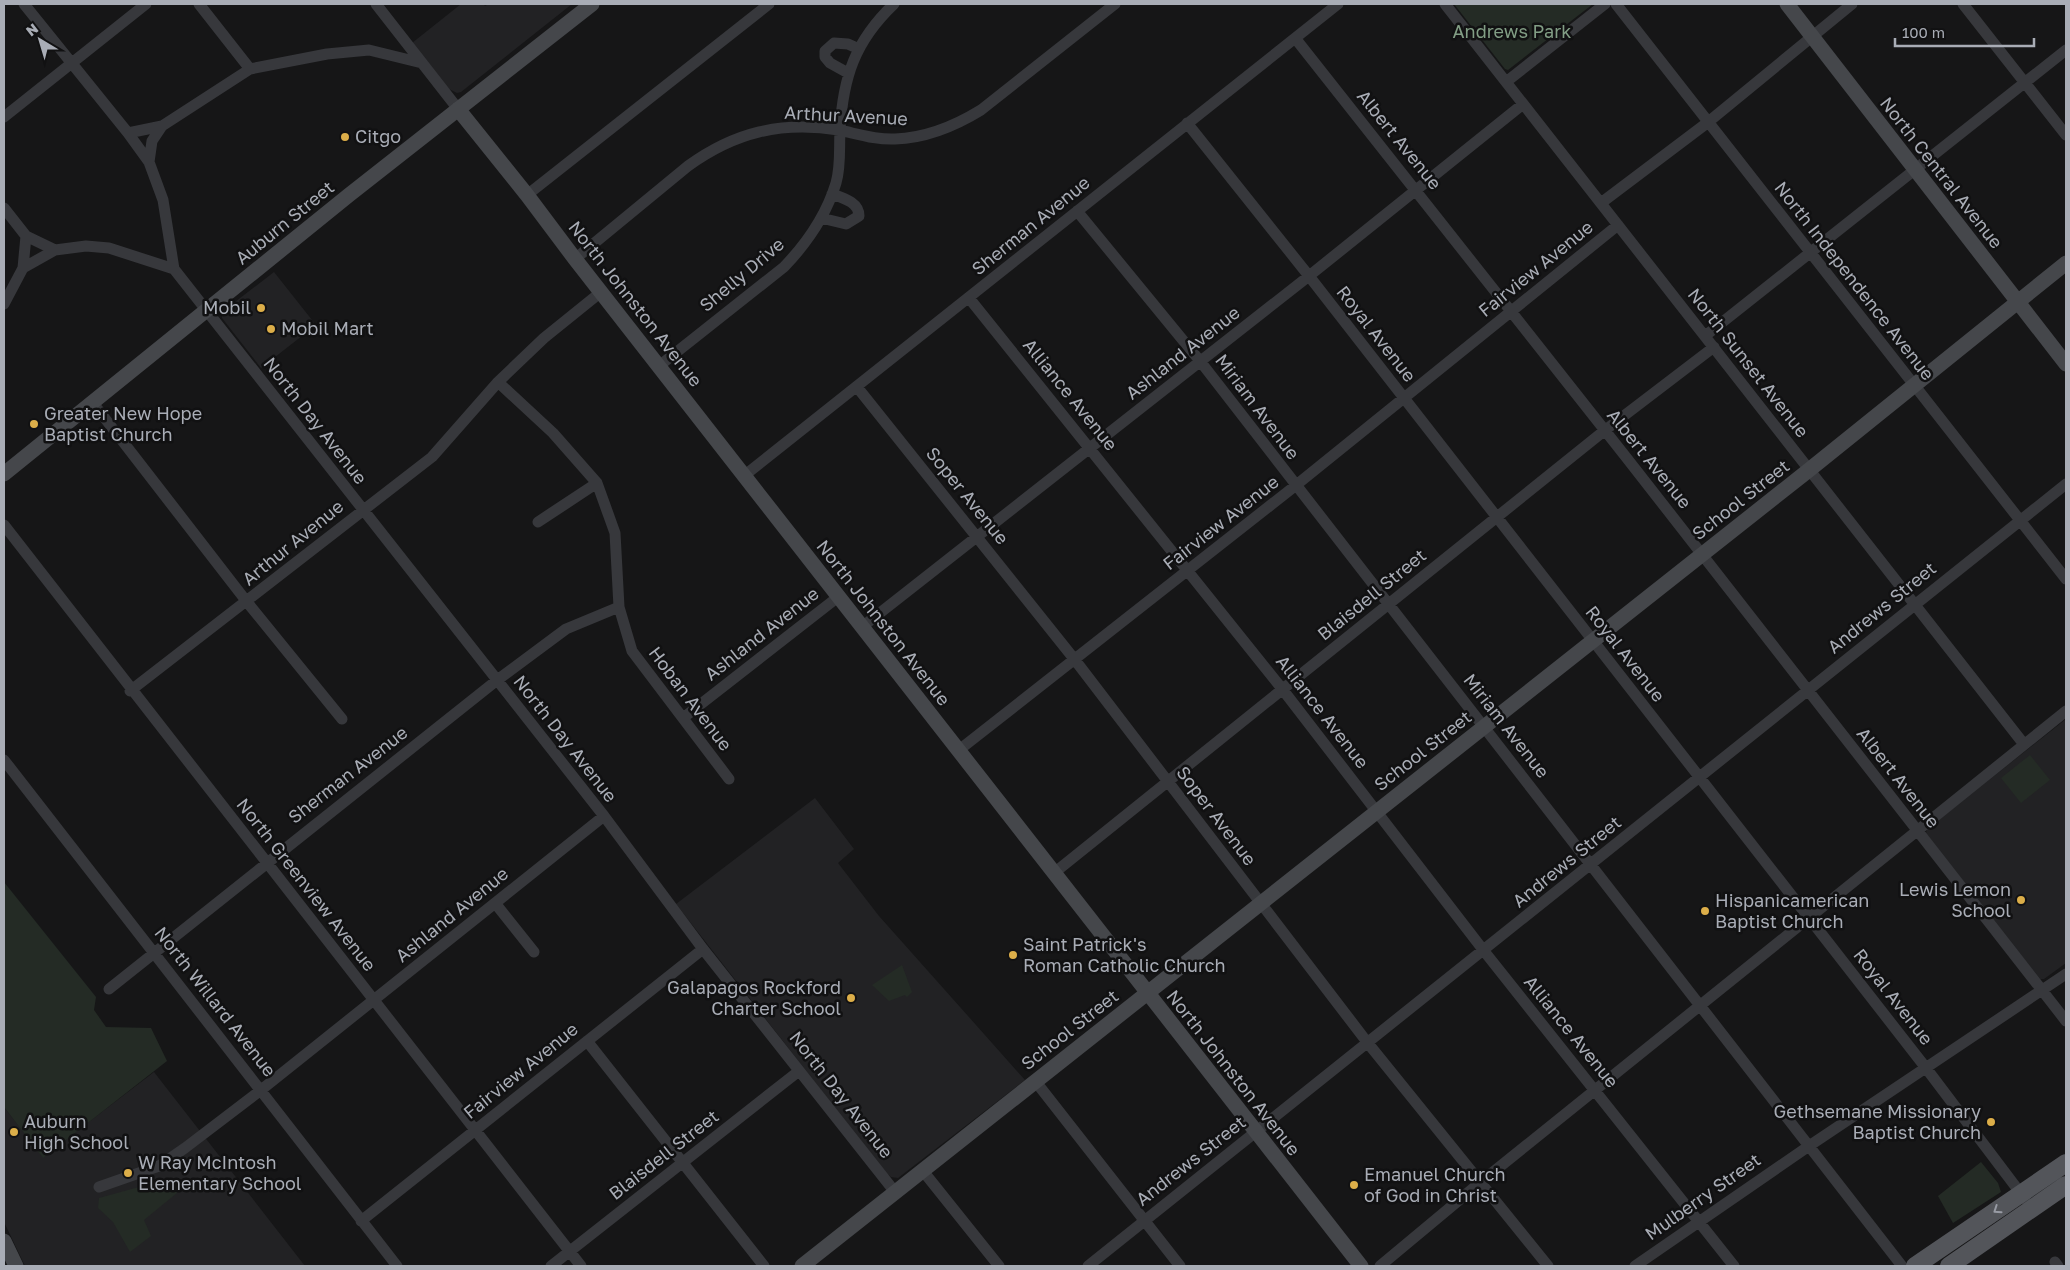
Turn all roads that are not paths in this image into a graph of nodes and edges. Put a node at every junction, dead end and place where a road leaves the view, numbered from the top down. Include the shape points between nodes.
1 (24, 4) edge
2 (146, 4) edge
3 (199, 4) edge
4 (376, 4) edge
5 (769, 4) edge
6 (894, 4) edge
7 (1115, 4) edge
8 (1338, 4) edge
9 (1445, 4) edge
10 (1605, 4) edge
11 (1616, 4) edge
12 (1787, 4) edge
13 (1852, 4) edge
14 (1963, 4) edge
15 (589, 5) edge
16 (1813, 37) junction
17 (1295, 38) junction
18 (859, 49) junction
19 (2066, 50) edge
20 (422, 63) junction
21 (71, 64) junction
22 (250, 69) junction
23 (848, 73) junction
24 (1506, 82) junction
25 (2026, 83) junction
26 (1523, 104) junction
27 (458, 109) junction
28 (4, 117) edge
29 (1187, 123) junction
30 (1707, 123) junction
31 (162, 126) junction
32 (840, 130) junction
33 (128, 133) junction
34 (2066, 135) edge
35 (149, 162) junction
36 (1914, 169) junction
37 (1415, 189) junction
38 (528, 194) junction
39 (832, 194) junction
40 (1601, 203) junction
41 (4, 208) edge
42 (1077, 211) junction
43 (821, 218) junction
44 (1618, 225) junction
45 (26, 236) junction
46 (55, 250) junction
47 (1810, 254) junction
48 (575, 259) junction
49 (2066, 263) edge
50 (23, 268) junction
51 (174, 270) junction
52 (1310, 276) junction
53 (601, 292) junction
54 (969, 298) junction
55 (2017, 302) junction
56 (4, 304) edge
57 (207, 309) junction
58 (1512, 310) junction
59 (1705, 336) junction
60 (1714, 348) junction
61 (1200, 361) junction
62 (2066, 364) edge
63 (659, 366) junction
64 (498, 382) junction
65 (1915, 384) junction
66 (857, 387) junction
67 (1404, 397) junction
68 (93, 403) junction
69 (1604, 431) junction
70 (1090, 448) junction
71 (1809, 470) junction
72 (4, 474) edge
73 (745, 475) junction
74 (597, 484) junction
75 (2066, 484) edge
76 (1295, 486) junction
77 (362, 510) junction
78 (1497, 517) junction
79 (538, 522) dead end
80 (2019, 522) junction
81 (4, 525) edge
82 (978, 538) junction
83 (1703, 553) junction
84 (1188, 570) junction
85 (2066, 579) edge
86 (838, 597) junction
87 (247, 602) junction
88 (1389, 604) junction
89 (1915, 604) junction
90 (619, 607) junction
91 (862, 627) junction
92 (1592, 641) junction
93 (1075, 660) junction
94 (496, 680) junction
95 (1283, 690) junction
96 (1807, 690) junction
97 (130, 691) junction
98 (2066, 710) edge
99 (683, 718) junction
100 (342, 719) dead end
101 (1485, 727) junction
102 (2023, 744) junction
103 (959, 750) junction
104 (4, 760) edge
105 (1699, 777) junction
106 (728, 779) dead end
107 (1168, 780) junction
108 (1376, 812) junction
109 (604, 816) junction
110 (1917, 831) junction
111 (266, 862) junction
112 (1592, 865) junction
113 (1054, 873) junction
114 (495, 903) junction
115 (1260, 905) junction
116 (1808, 917) junction
117 (703, 948) junction
118 (1484, 951) junction
119 (534, 952) dead end
120 (154, 953) junction
121 (2066, 974) edge
122 (109, 989) dead end
123 (2042, 991) junction
124 (1148, 993) junction
125 (373, 1001) junction
126 (1700, 1008) junction
127 (2066, 1022) edge
128 (587, 1041) junction
129 (1367, 1042) junction
130 (1926, 1068) junction
131 (798, 1071) junction
132 (1036, 1082) junction
133 (261, 1090) junction
134 (1595, 1091) junction
135 (474, 1130) junction
136 (1255, 1133) junction
137 (1808, 1146) junction
138 (682, 1163) junction
139 (2066, 1163) edge
140 (923, 1171) junction
141 (1482, 1181) junction
142 (2066, 1186) edge
143 (99, 1187) dead end
144 (895, 1192) junction
145 (2021, 1194) junction
146 (2032, 1209) junction
147 (361, 1221) junction
148 (1700, 1221) junction
149 (1143, 1222) junction
150 (4, 1241) edge
151 (569, 1252) junction
152 (809, 1264) edge
153 (16, 1266) edge
154 (397, 1266) edge
155 (551, 1266) edge
156 (581, 1266) edge
157 (764, 1266) edge
158 (999, 1266) edge
159 (1088, 1266) edge
160 (1180, 1266) edge
161 (1361, 1266) edge
162 (1380, 1266) edge
163 (1548, 1266) edge
164 (1635, 1266) edge
165 (1734, 1266) edge
166 (1902, 1266) edge
167 (1915, 1266) edge
168 (1949, 1266) edge

1 - 21 street
2 - 21 street
3 - 22 street
4 - 20 street, North Johnston Avenue
5 - 38 street
6 - 18 street, Shelly Drive via 871,29
7 - 32 street, Arthur Avenue via 965,120 923,135 895,140
8 - 17 street, Sherman Avenue
9 - 24 street, North Sunset Avenue
10 - 24 street
11 - 30 street, North Independence Avenue
12 - 16 main road, North Central Avenue
13 - 16 street, Fairview Avenue
14 - 25 street
15 - 27 main road, Auburn Street
16 - 30 street, Fairview Avenue
16 - 36 main road, North Central Avenue
17 - 29 street, Sherman Avenue
17 - 37 street, Albert Avenue
18 - 23 street, Shelly Drive
18 - 23 street via 834,42 825,51 830,64
19 - 25 street
20 - 22 street via 369,50 327,54
20 - 27 street, North Johnston Avenue
21 - 28 street
21 - 33 street
22 - 31 street
23 - 32 street, Shelly Drive
24 - 26 street, North Sunset Avenue
25 - 34 street
25 - 36 street
26 - 37 street, Ashland Avenue
26 - 40 street, North Sunset Avenue
27 - 38 main road, North Johnston Avenue
27 - 57 main road, Auburn Street
29 - 42 street, Sherman Avenue
29 - 52 street, Royal Avenue
30 - 40 street, Fairview Avenue
30 - 47 street, North Independence Avenue
31 - 33 street
31 - 35 street via 152,141
32 - 39 street, Shelly Drive via 839,170
32 - 48 street, Arthur Avenue via 777,129 758,131 726,142 688,166
33 - 35 street
35 - 51 street via 162,200
36 - 47 street
36 - 55 main road, North Central Avenue
37 - 52 street, Ashland Avenue
37 - 58 street, Albert Avenue
38 - 48 main road, North Johnston Avenue
39 - 43 street, Shelly Drive
39 - 43 street via 852,203 859,216 846,224
40 - 44 street, North Sunset Avenue
41 - 45 street
42 - 54 street, Sherman Avenue
42 - 61 street, Miriam Avenue
43 - 63 street, Shelly Drive via 784,267
44 - 58 street, Fairview Avenue
44 - 59 street, North Sunset Avenue
45 - 46 street
45 - 50 street
46 - 50 street
46 - 51 street via 86,246 109,248
47 - 59 street
47 - 65 street, North Independence Avenue
48 - 53 main road, North Johnston Avenue
49 - 55 main road, School Street
50 - 56 street
51 - 57 street, North Day Avenue
52 - 61 street, Ashland Avenue
52 - 67 street, Royal Avenue
53 - 63 main road, North Johnston Avenue
53 - 64 street, Arthur Avenue via 544,338
54 - 66 street, Sherman Avenue
54 - 70 street, Alliance Avenue
55 - 62 main road, North Central Avenue
55 - 65 main road, School Street
57 - 68 main road, Auburn Street
57 - 77 street, North Day Avenue
58 - 67 street, Fairview Avenue
58 - 69 street, Albert Avenue
59 - 60 street, North Sunset Avenue
60 - 69 street, Blaisdell Street
60 - 71 street, North Sunset Avenue
61 - 70 street, Ashland Avenue
61 - 76 street, Miriam Avenue
63 - 73 main road, North Johnston Avenue
64 - 74 street, Hoban Avenue via 553,433
64 - 77 street, Arthur Avenue via 432,457
65 - 71 main road, School Street
65 - 80 street, North Independence Avenue
66 - 73 street, Sherman Avenue
66 - 82 street, Soper Avenue
67 - 76 street, Fairview Avenue
67 - 78 street, Royal Avenue
68 - 72 main road, Auburn Street
68 - 87 street
69 - 78 street, Blaisdell Street
69 - 83 street, Albert Avenue
70 - 82 street, Ashland Avenue
70 - 84 street, Alliance Avenue
71 - 83 main road, School Street
71 - 89 street, North Sunset Avenue
73 - 86 main road, North Johnston Avenue
74 - 79 street
74 - 90 street, Hoban Avenue via 615,533
75 - 80 street, Andrews Street
76 - 84 street, Fairview Avenue
76 - 88 street, Miriam Avenue
77 - 87 street, Arthur Avenue
77 - 94 street, North Day Avenue
78 - 88 street, Blaisdell Street
78 - 92 street, Royal Avenue
80 - 85 street, North Independence Avenue
80 - 89 street, Andrews Street
81 - 97 street, North Greenview Avenue
82 - 91 street, Ashland Avenue
82 - 93 street, Soper Avenue
83 - 92 main road, School Street
83 - 96 street, Albert Avenue
84 - 93 street, Fairview Avenue
84 - 95 street, Alliance Avenue
86 - 91 main road, North Johnston Avenue
86 - 99 street, Ashland Avenue
87 - 97 street, Arthur Avenue
87 - 100 street
88 - 95 street, Blaisdell Street
88 - 101 street, Miriam Avenue
89 - 96 street, Andrews Street
89 - 102 street, North Sunset Avenue
90 - 94 street, Sherman Avenue via 566,629
90 - 99 street, Hoban Avenue via 632,651
91 - 103 main road, North Johnston Avenue
92 - 101 main road, School Street
92 - 105 street, Royal Avenue
93 - 103 street, Fairview Avenue
93 - 107 street, Soper Avenue
94 - 109 street, North Day Avenue
94 - 111 street, Sherman Avenue
95 - 107 street, Blaisdell Street
95 - 108 street, Alliance Avenue
96 - 105 street, Andrews Street
96 - 110 street, Albert Avenue
97 - 111 street, North Greenview Avenue
98 - 102 street
99 - 106 street, Hoban Avenue
101 - 108 main road, School Street
101 - 112 street, Miriam Avenue
102 - 110 street
103 - 113 main road, North Johnston Avenue
104 - 120 street, North Willard Avenue
105 - 112 street, Andrews Street
105 - 116 street, Royal Avenue
107 - 113 street, Blaisdell Street
107 - 115 street, Soper Avenue
108 - 115 main road, School Street
108 - 118 street, Alliance Avenue
109 - 114 street, Ashland Avenue
109 - 117 street, North Day Avenue
110 - 116 street
110 - 123 street, Albert Avenue
111 - 120 street, Sherman Avenue
111 - 125 street, North Greenview Avenue
112 - 118 street, Andrews Street
112 - 126 street, Miriam Avenue
113 - 124 main road, North Johnston Avenue
114 - 119 street
114 - 125 street, Ashland Avenue
115 - 124 main road, School Street
115 - 129 street, Soper Avenue
116 - 126 street
116 - 130 street, Royal Avenue
117 - 128 street, Fairview Avenue
117 - 131 street, North Day Avenue
118 - 129 street, Andrews Street
118 - 134 street, Alliance Avenue
120 - 122 street, Sherman Avenue
120 - 133 street, North Willard Avenue
121 - 123 street, Mulberry Street
123 - 127 street, Albert Avenue
123 - 130 street, Mulberry Street
124 - 132 main road, School Street
124 - 136 main road, North Johnston Avenue
125 - 133 street, Ashland Avenue
125 - 135 street, North Greenview Avenue
126 - 134 street
126 - 137 street, Miriam Avenue
128 - 135 street, Fairview Avenue
128 - 138 street
129 - 136 street, Andrews Street
129 - 141 street, Soper Avenue
130 - 137 street, Mulberry Street
130 - 145 street, Royal Avenue
131 - 138 street, Blaisdell Street
131 - 144 street, North Day Avenue
132 - 140 main road, School Street
132 - 149 street
133 - 143 street, Ashland Avenue via 159,1166
133 - 147 street, North Willard Avenue
134 - 141 street
134 - 148 street, Alliance Avenue
135 - 147 street, Fairview Avenue
135 - 151 street, North Greenview Avenue
136 - 149 street, Andrews Street
136 - 161 main road, North Johnston Avenue
137 - 148 street, Mulberry Street
137 - 166 street, Miriam Avenue
138 - 151 street, Blaisdell Street
138 - 157 street
139 - 145 main road
140 - 144 main road, School Street
140 - 158 street
141 - 162 street
141 - 163 street, Soper Avenue
142 - 146 main road
144 - 152 main road, School Street
145 - 146 street, Royal Avenue
145 -> 167 main road
146 - 168 main road
147 - 154 street, North Willard Avenue
148 - 164 street, Mulberry Street
148 - 165 street, Alliance Avenue
149 - 159 street, Andrews Street
149 - 160 street
150 - 153 main road
151 - 155 street, Blaisdell Street
151 - 156 street, North Greenview Avenue

